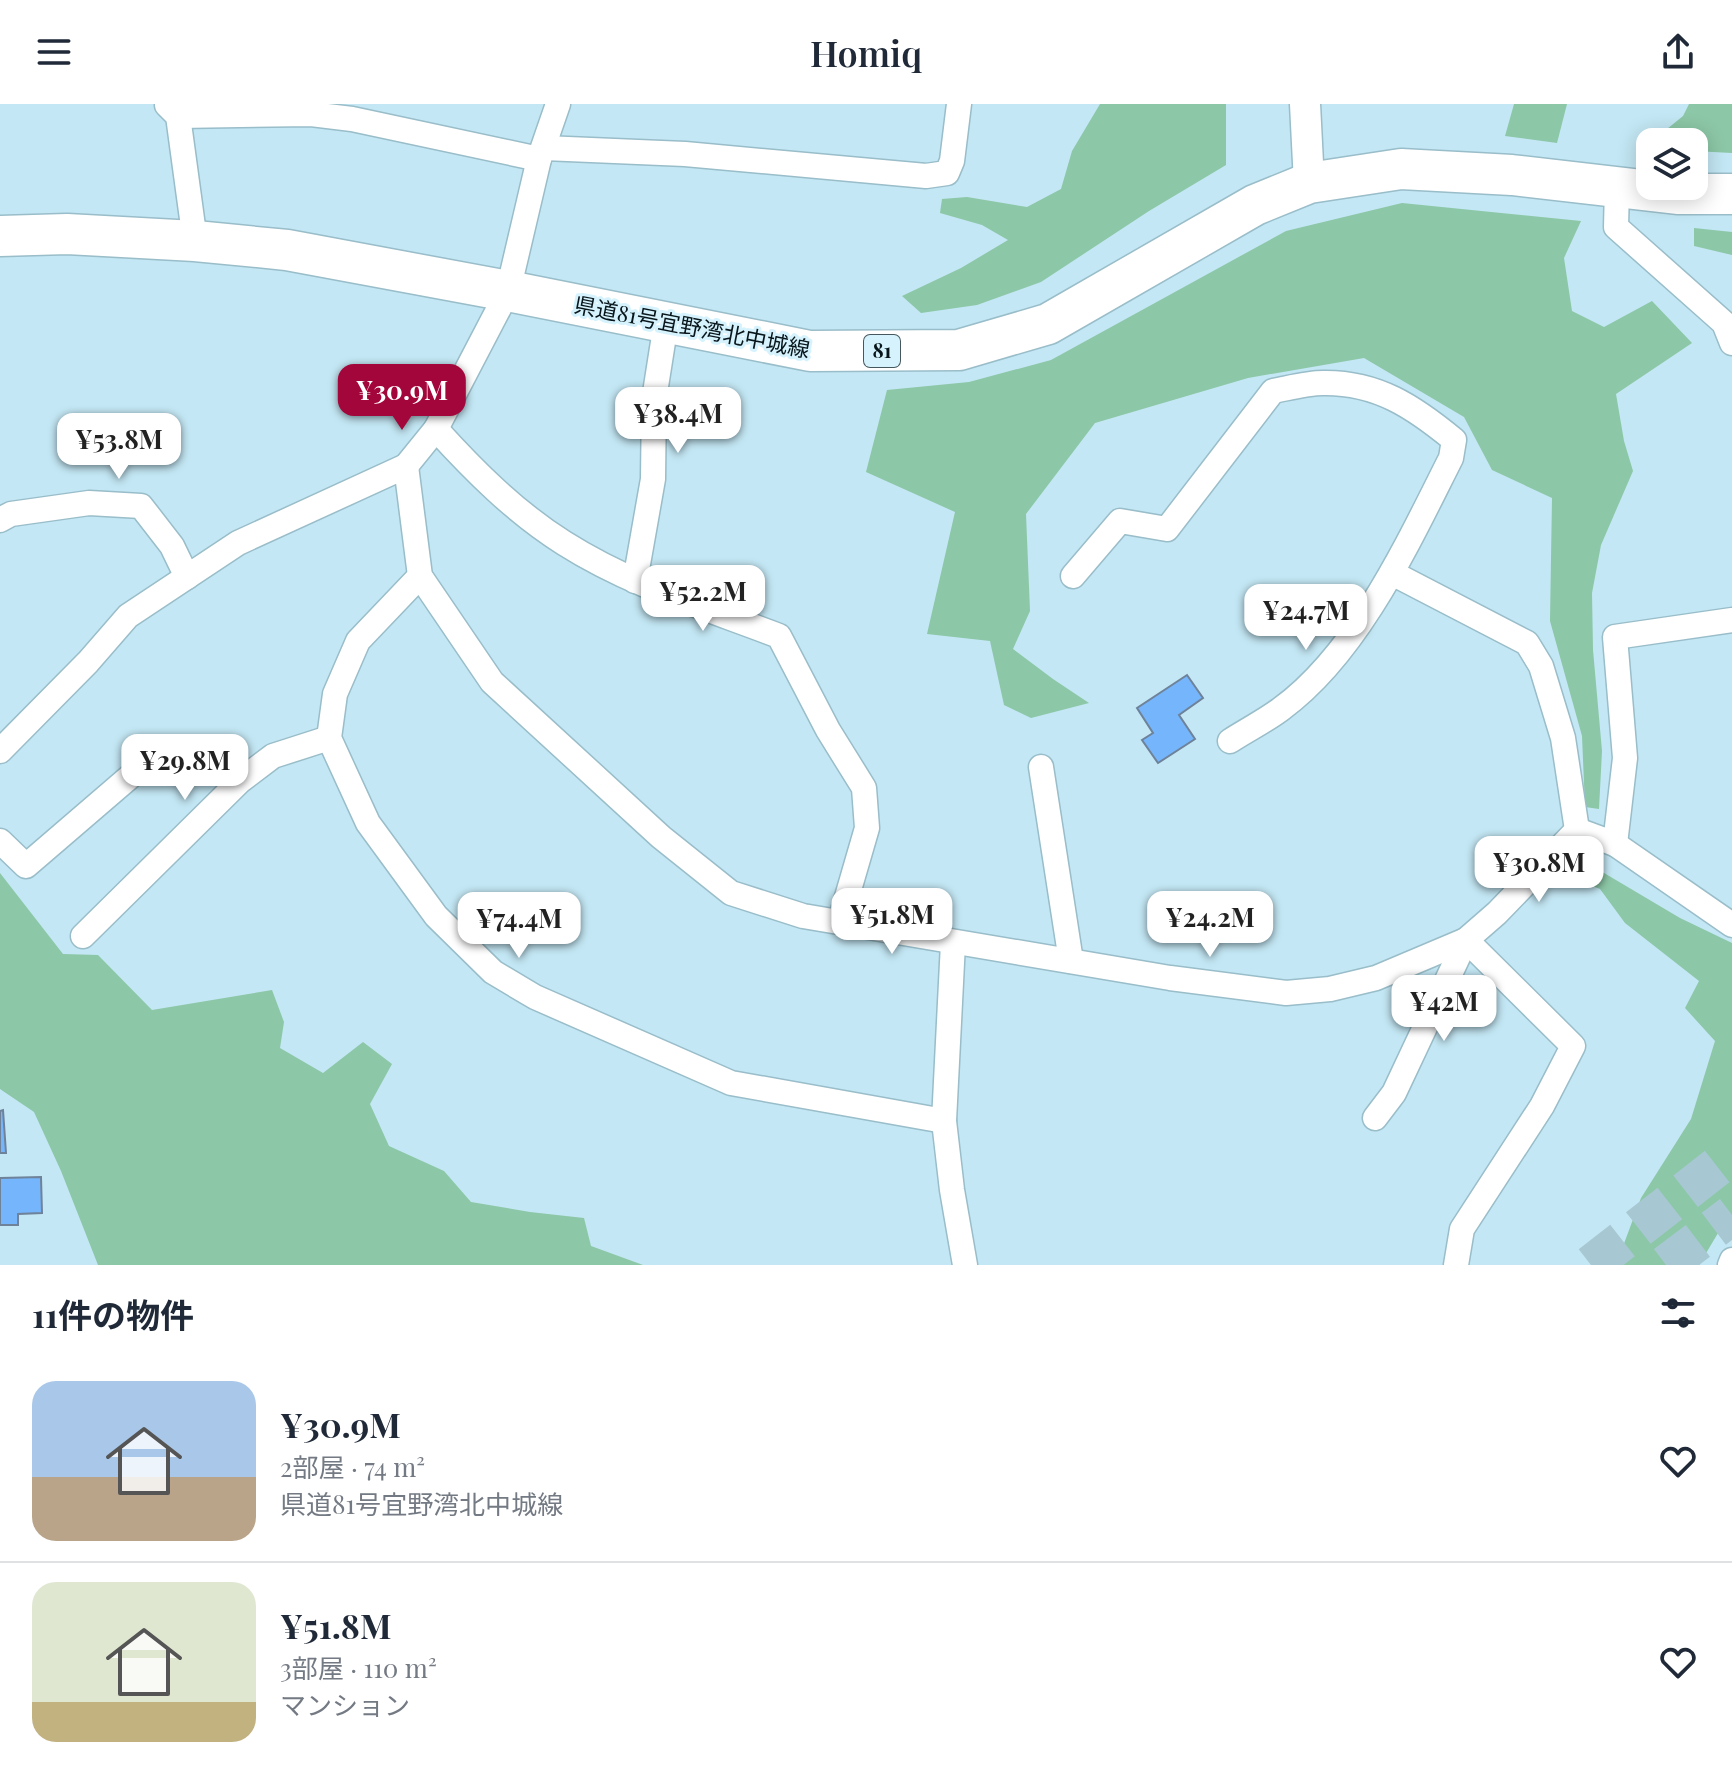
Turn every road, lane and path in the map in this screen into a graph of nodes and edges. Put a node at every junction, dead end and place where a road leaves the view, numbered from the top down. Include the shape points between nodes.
1 (558, 104) edge
2 (959, 104) edge
3 (1305, 104) edge
4 (175, 108) edge
5 (542, 154) junction
6 (1309, 183) junction
7 (1617, 187) junction
8 (1732, 194) edge
9 (0, 236) edge
10 (195, 241) junction
11 (508, 291) junction
12 (666, 323) junction
13 (1732, 343) edge
14 (436, 429) junction
15 (406, 466) junction
16 (0, 520) edge
17 (1392, 573) junction
18 (420, 576) junction
19 (1073, 576) dead end
20 (187, 577) junction
21 (635, 581) junction
22 (1732, 620) edge
23 (329, 738) junction
24 (1230, 741) dead end
25 (0, 751) edge
26 (147, 762) dead end
27 (1041, 767) dead end
28 (1577, 830) junction
29 (0, 841) edge
30 (1615, 844) junction
31 (840, 921) junction
32 (1732, 925) edge
33 (83, 936) dead end
34 (1466, 940) junction
35 (953, 943) junction
36 (1071, 961) junction
37 (1375, 1118) dead end
38 (944, 1121) junction
39 (965, 1265) edge
40 (1456, 1265) edge

1 - 5 street
2 - 5 street via 947,173 926,176 685,154
3 - 6 street
4 - 5 street via 352,119
4 - 10 street
5 - 11 street
6 - 7 main road, 県道81号宜野湾北中城線 / 81 via 1401,169
6 - 12 main road, 県道81号宜野湾北中城線 / 81 via 1243,211 1048,324 959,350 810,351
7 - 8 main road, 県道81号宜野湾北中城線 / 81
7 - 13 street via 1616,227 1724,323
9 - 10 main road, 県道81号宜野湾北中城線 / 81
10 - 11 main road, 県道81号宜野湾北中城線 / 81 via 287,250
11 - 12 main road, 県道81号宜野湾北中城線 / 81
11 - 14 street
12 - 21 street via 654,399 653,479
14 - 15 street
14 - 21 street via 483,481 563,543
15 - 18 street
15 - 20 street via 238,543
16 - 20 street via 89,503 141,506 172,546
17 - 19 street via 1451,458 1454,440 1425,415 1374,388 1323,382 1273,391 1167,529 1120,521
17 - 24 street via 1336,657 1283,708
17 - 28 street via 1527,643 1541,666 1563,738
18 - 23 street via 358,641 335,694
18 - 31 street via 492,682 661,837 731,893 803,916
20 - 25 street via 128,616
21 - 31 street via 779,636 864,788 867,828
22 - 30 street via 1615,637 1625,758
23 - 33 street via 273,756 240,781
23 - 38 street via 368,823 436,916 493,972 535,997 731,1083
26 - 29 street via 26,866
27 - 36 street
28 - 30 street
28 - 34 street
30 - 32 street
31 - 35 street
34 - 36 street via 1376,978 1286,993
34 - 37 street via 1394,1093
34 - 40 street via 1573,1046 1542,1106 1462,1229
35 - 36 street
35 - 38 street
38 - 39 street

